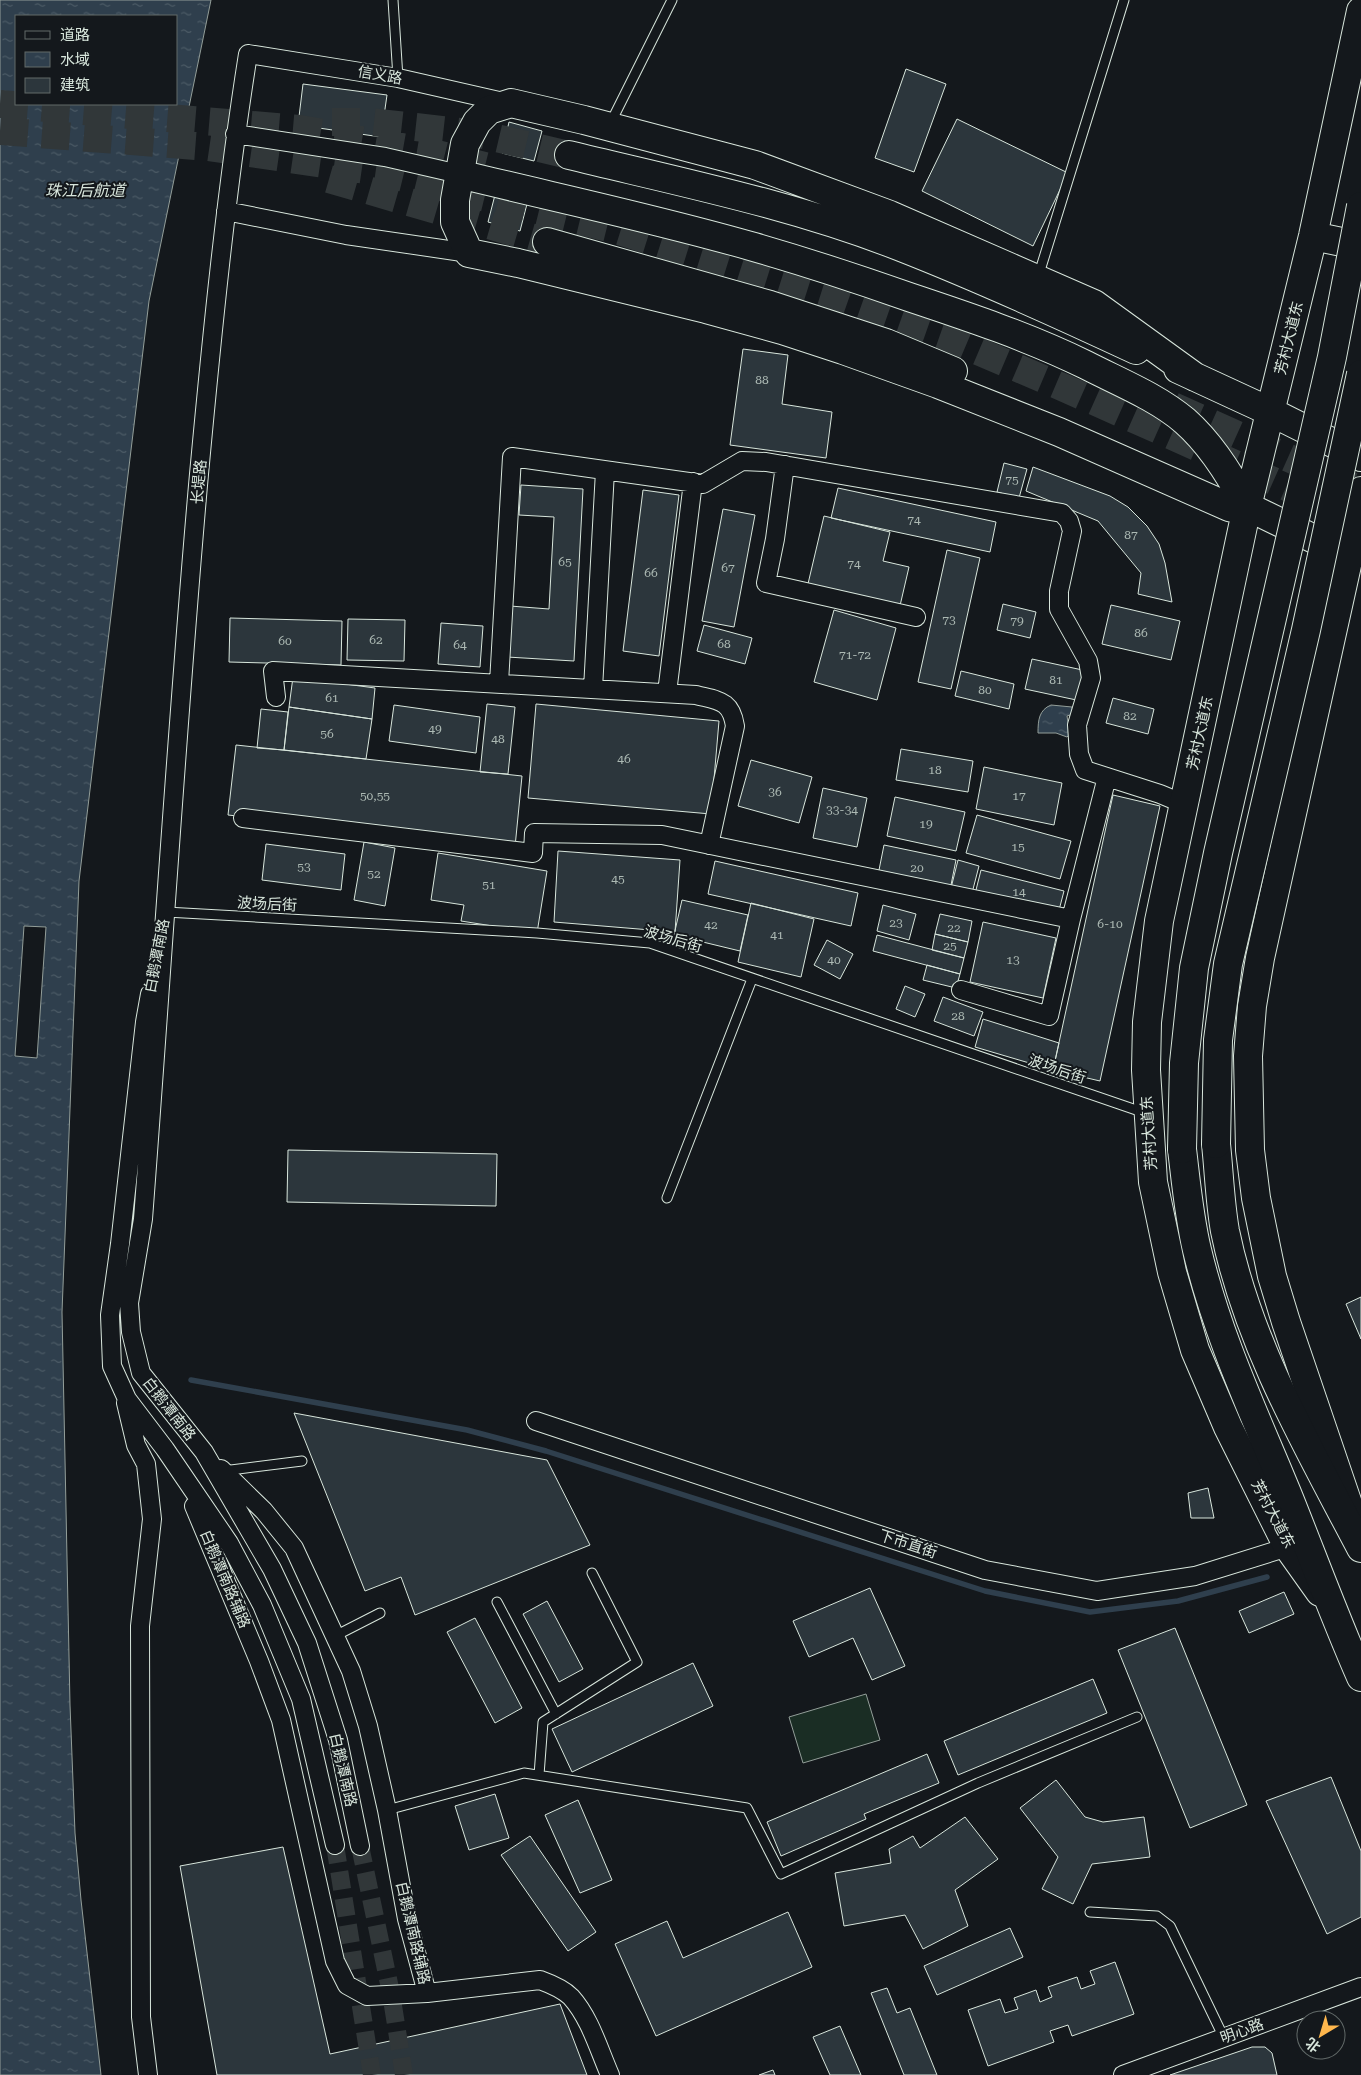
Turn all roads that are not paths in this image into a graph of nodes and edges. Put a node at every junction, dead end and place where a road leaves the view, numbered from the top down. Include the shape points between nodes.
1 (393, 0) edge
2 (672, 0) edge
3 (1124, 0) edge
4 (1361, 11) edge
5 (248, 54) joint
6 (398, 78) junction
7 (511, 103) junction
8 (609, 126) junction
9 (235, 134) junction
10 (569, 155) tunnel mouth
11 (459, 174) junction
12 (1361, 206) edge
13 (226, 212) junction
14 (1314, 236) junction
15 (548, 242) tunnel mouth
16 (1361, 246) edge
17 (469, 253) junction
18 (1037, 279) junction
19 (1361, 374) edge
20 (1195, 377) junction
21 (1271, 412) junction
22 (1361, 457) edge
23 (785, 465) junction
24 (605, 471) junction
25 (693, 482) junction
26 (1361, 491) edge
27 (1247, 506) junction
28 (1355, 558) edge
29 (916, 617) dead end
30 (499, 683) junction
31 (593, 689) junction
32 (667, 693) junction
33 (276, 697) dead end
34 (1107, 777) junction
35 (1184, 804) junction
36 (243, 818) dead end
37 (708, 845) junction
38 (166, 912) junction
39 (1071, 918) junction
40 (752, 979) junction
41 (961, 990) dead end
42 (1148, 1114) junction
43 (667, 1198) dead end
44 (123, 1391) junction
45 (536, 1421) dead end
46 (204, 1452) junction
47 (302, 1462) dead end
48 (179, 1471) junction
49 (222, 1471) junction
50 (1361, 1540) edge
51 (1288, 1546) junction
52 (1361, 1548) edge
53 (592, 1574) dead end
54 (497, 1602) dead end
55 (1330, 1605) junction
56 (380, 1612) dead end
57 (335, 1636) junction
58 (1361, 1677) edge
59 (556, 1714) junction
60 (1137, 1717) dead end
61 (539, 1775) junction
62 (387, 1810) junction
63 (335, 1844) tunnel mouth
64 (360, 1846) tunnel mouth
65 (1090, 1912) dead end
66 (1361, 1987) edge
67 (427, 1993) junction
68 (1224, 2038) junction
69 (148, 2075) edge
70 (610, 2075) edge
71 (1123, 2075) edge

1 - 6 lane
2 - 8 lane
3 - 18 lane
4 - 14 main road, 芳村大道东
5 - 6 street, 信义路
5 - 9 street, 长堤路
6 - 7 street, 信义路
7 - 8 main road
7 - 11 main road via 489,110 477,122 466,144
8 - 18 main road via 755,165 803,182
9 - 11 street via 384,157
9 - 13 street, 长堤路
10 - 20 main road via 723,192 900,246
11 - 17 main road via 455,222
11 - 27 main road via 752,246 1031,340 1162,404 1185,421 1227,472
12 - 55 main road, 芳村大道东, bridge via 1332,357 1198,949 1188,1013 1182,1149 1197,1249 1213,1307 1236,1373
13 - 17 street via 346,235
13 - 38 street, 长堤路 via 187,609
14 - 16 main road
14 - 21 main road, 芳村大道东
15 - 27 main road via 770,305 886,343 1066,418
17 - 27 main road via 626,288 782,330 938,384 1059,432 1229,507
18 - 20 main road via 1094,304
19 - 52 main road, bridge via 1306,630 1228,964 1218,1040 1216,1144 1225,1230 1237,1279 1256,1333 1275,1380
20 - 21 main road
21 - 22 main road
21 - 27 main road, 芳村大道东
23 - 25 street via 742,461 702,484
23 - 29 street via 766,583
23 - 34 street via 1062,513 1072,531 1058,591 1059,609 1088,661 1091,678 1077,725 1079,754 1086,770
24 - 25 street
24 - 30 street via 512,457
24 - 31 street
25 - 32 street
26 - 28 main road
27 - 28 main road
27 - 35 main road, 芳村大道东
28 - 50 main road via 1260,958 1251,1026 1248,1103 1256,1198 1272,1276
30 - 31 street
30 - 33 street via 273,671
31 - 32 street
32 - 37 street via 696,695 724,702 733,713 735,726
34 - 35 street
34 - 39 street
35 - 42 main road, 芳村大道东 via 1159,921 1147,1022
36 - 37 street via 533,853 534,833 662,835
37 - 39 street
38 - 40 lane, 波场后街 via 537,933 650,944
38 - 44 street, 白鹅潭南路 via 145,1022 110,1315 112,1366
38 - 46 street, 白鹅潭南路 via 142,1219 129,1302 131,1332 141,1373
39 - 41 street via 1049,1016
40 - 42 lane, 波场后街
40 - 43 lane
42 - 51 main road, 芳村大道东 via 1153,1182 1172,1272 1195,1350 1228,1427
44 - 48 street, 白鹅潭南路
44 - 69 street via 136,1445 146,1464 152,1519 140,1626 141,2017
45 - 51 street, 下市直街 via 986,1570 1097,1591 1195,1576
46 - 49 street, 白鹅潭南路辅路
46 - 64 street, 白鹅潭南路 via 272,1569 307,1643 338,1740
47 - 49 lane
48 - 63 street, 白鹅潭南路 via 229,1543 266,1613 301,1698
48 - 67 street, 白鹅潭南路辅路 via 281,1720 335,1961 348,1985 367,1996
49 - 57 street, 白鹅潭南路辅路 via 264,1512 294,1548
51 - 55 main road, 芳村大道东
53 - 59 lane via 637,1662
54 - 59 lane
55 - 58 main road
56 - 57 lane
57 - 62 street, 白鹅潭南路辅路 via 352,1672
59 - 61 lane via 544,1722
60 - 61 lane via 978,1783 781,1874 747,1808
61 - 62 lane via 524,1773
62 - 67 street, 白鹅潭南路辅路 via 407,1919
65 - 68 lane via 1157,1916 1170,1926
66 - 68 street, 明心路
67 - 70 street via 540,1980 556,1986 570,1997 582,2014
68 - 71 street, 明心路

